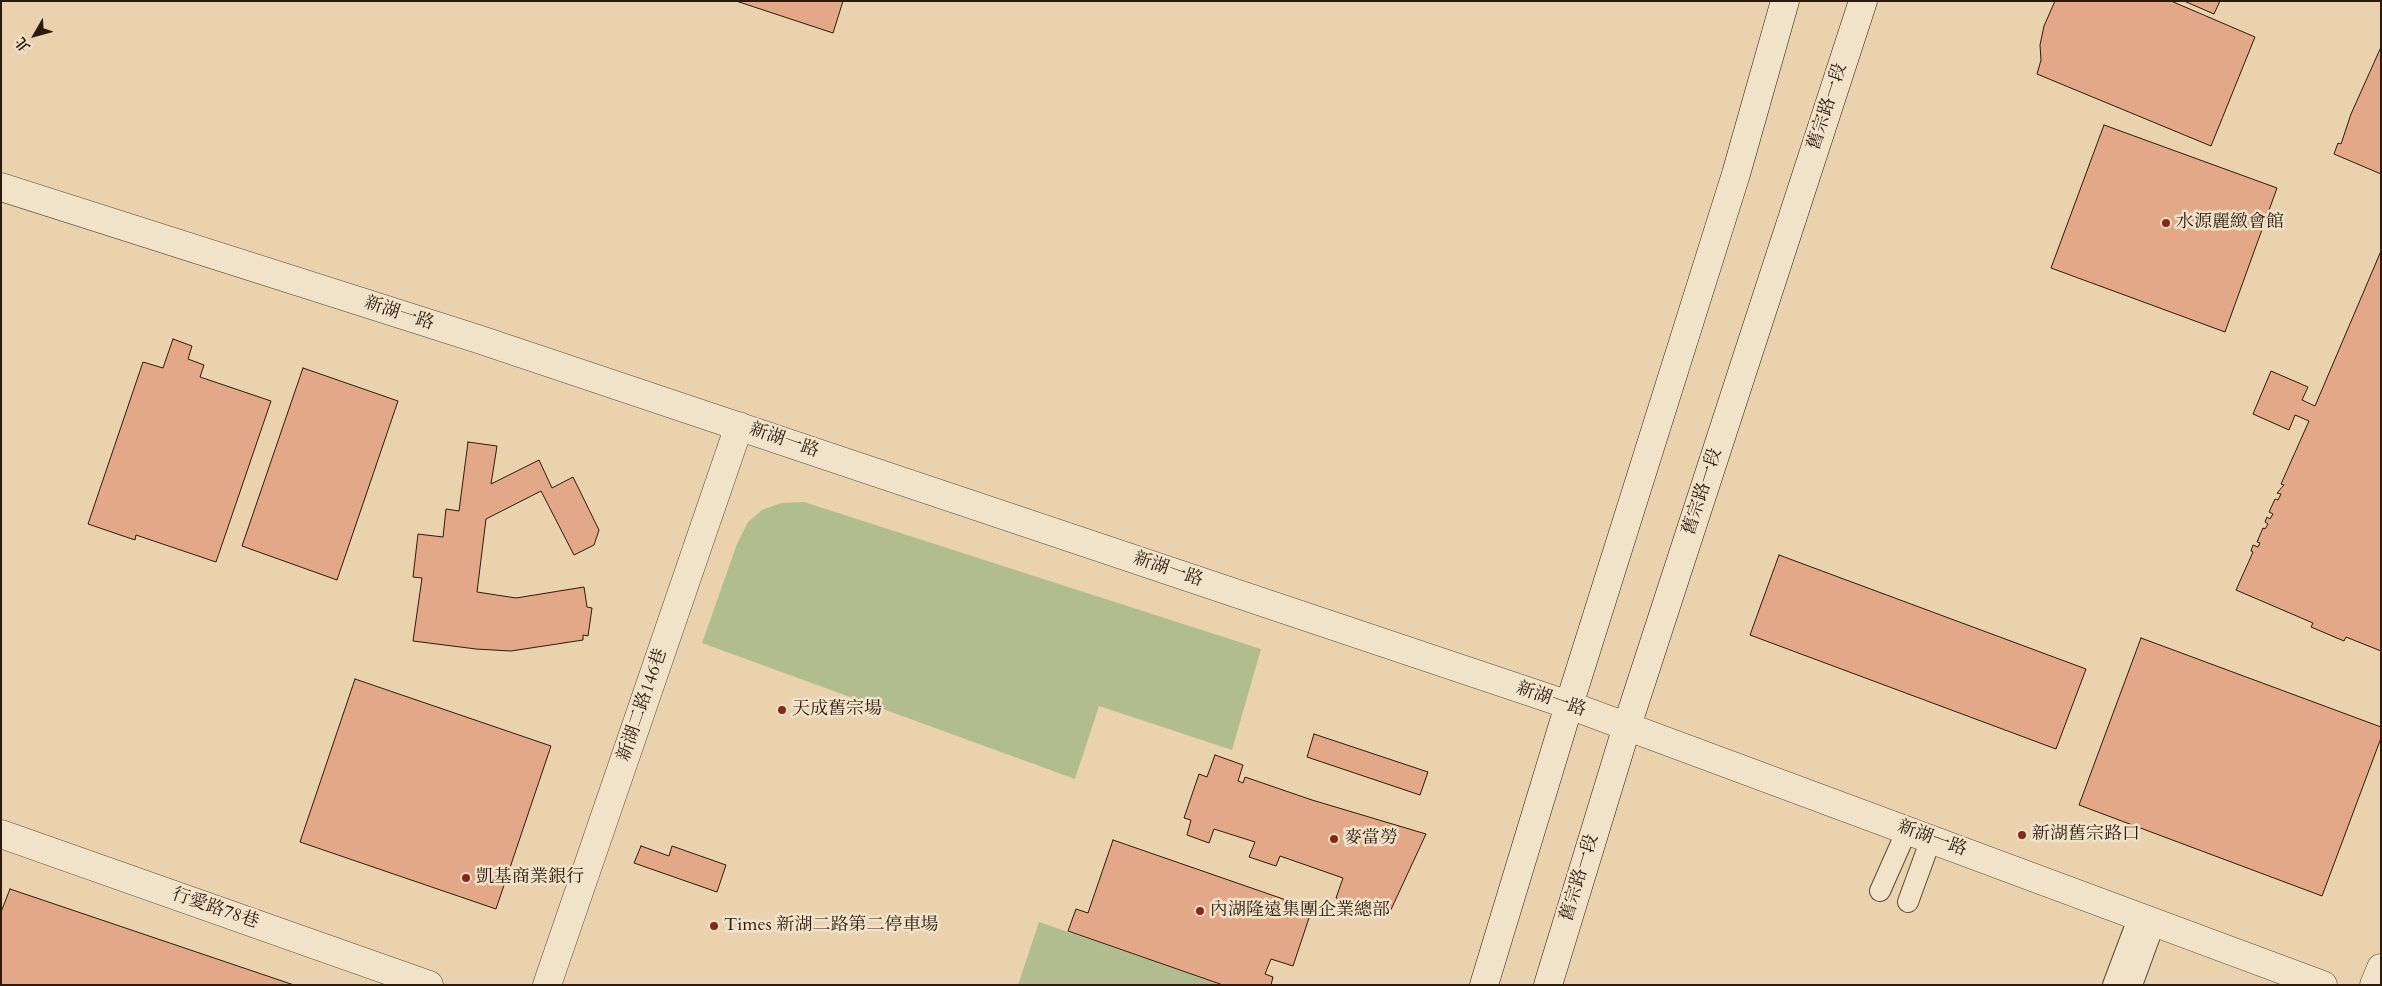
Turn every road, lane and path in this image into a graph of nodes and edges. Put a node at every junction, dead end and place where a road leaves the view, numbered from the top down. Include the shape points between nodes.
1 (1784, 1) edge
2 (1863, 1) edge
3 (1, 186) edge
4 (739, 426) junction
5 (1569, 705) junction
6 (1627, 726) junction
7 (1, 834) edge
8 (1919, 834) junction
9 (1880, 891) dead end
10 (1908, 902) dead end
11 (2147, 919) junction
12 (2381, 968) edge
13 (429, 985) edge
14 (547, 985) edge
15 (1484, 985) edge
16 (1548, 985) edge
17 (2113, 985) edge
18 (2132, 985) edge
19 (2323, 985) edge
20 (2374, 985) edge

1 - 5 street via 1736,174
2 - 6 street, 舊宗路一段
3 - 4 street, 新湖一路
4 - 5 street, 新湖一路
4 - 14 street, 新湖二路146巷
5 - 6 street, 新湖一路
5 - 15 street
6 - 8 street, 新湖一路
6 - 16 street, 舊宗路一段
7 - 13 street, 行愛路78巷
8 - 9 lane
8 - 10 lane
8 - 11 street, 新湖一路
11 - 17 lane
11 - 18 lane
11 - 19 street, 新湖一路
12 - 20 street

